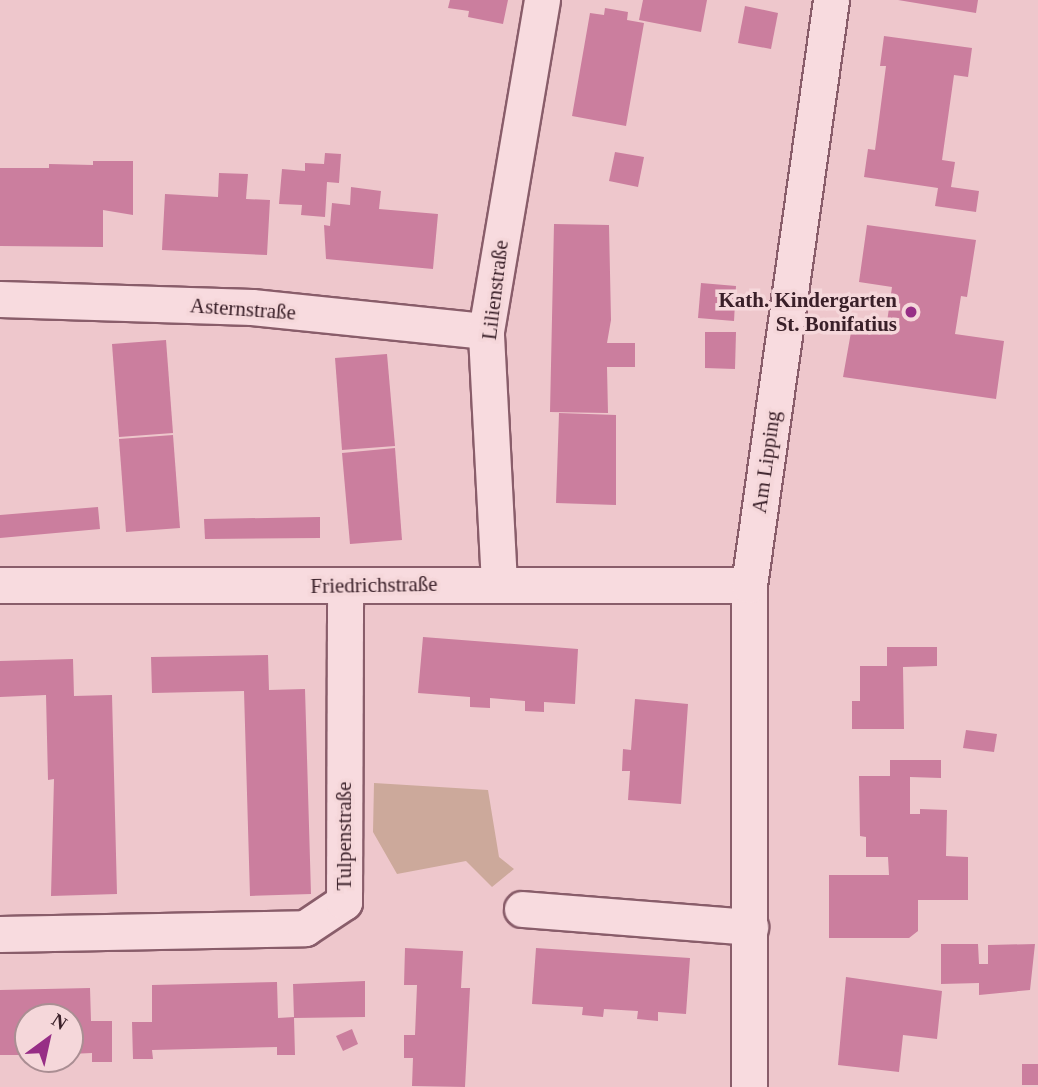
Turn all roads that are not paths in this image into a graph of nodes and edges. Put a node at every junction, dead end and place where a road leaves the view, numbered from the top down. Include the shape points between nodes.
1 (542, 0) edge
2 (831, 0) edge
3 (0, 299) edge
4 (486, 331) junction
5 (499, 583) junction
6 (0, 585) edge
7 (345, 585) junction
8 (749, 585) junction
9 (522, 909) dead end
10 (750, 927) junction
11 (0, 934) edge
12 (749, 1087) edge

1 - 4 street, Lilienstraße
2 - 8 street, Am Lipping
3 - 4 street, Asternstraße via 252,307
4 - 5 street, Lilienstraße
5 - 7 street, Friedrichstraße
5 - 8 street, Friedrichstraße
6 - 7 street, Friedrichstraße
7 - 11 street, Tulpenstraße via 344,902 305,929
8 - 10 street, Am Lipping
9 - 10 street
10 - 12 street, Am Lipping

